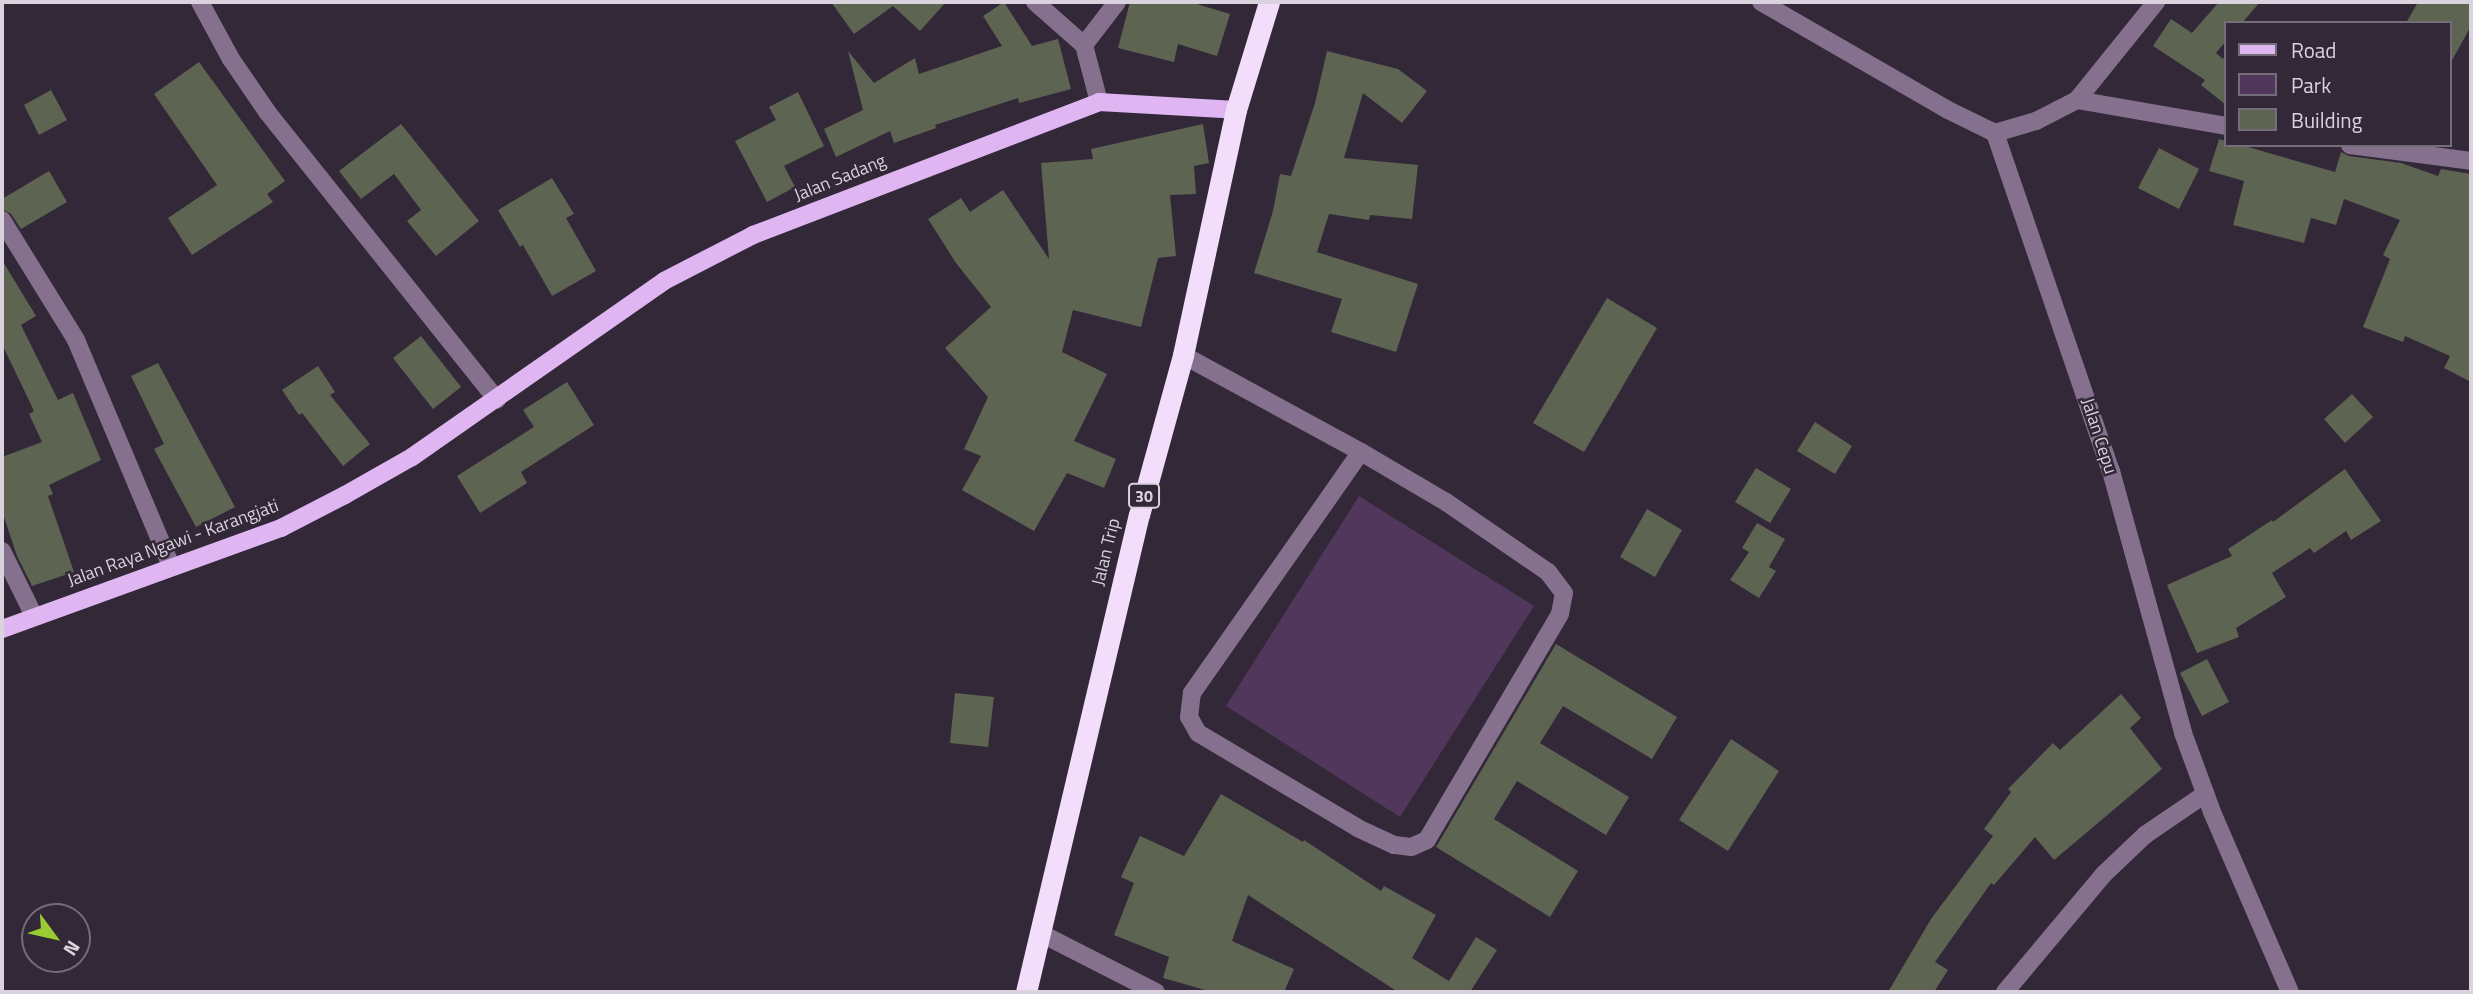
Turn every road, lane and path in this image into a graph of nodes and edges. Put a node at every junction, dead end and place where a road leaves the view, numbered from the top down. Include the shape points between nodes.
1 (200, 2) edge
2 (1035, 2) edge
3 (1117, 2) edge
4 (1269, 2) edge
5 (1761, 2) edge
6 (2156, 2) edge
7 (1084, 45) junction
8 (2077, 100) junction
9 (1099, 102) junction
10 (1236, 110) junction
11 (2224, 126) edge
12 (1995, 133) junction
13 (2365, 147) edge
14 (2471, 161) edge
15 (2, 220) edge
16 (1183, 355) junction
17 (497, 400) junction
18 (1361, 452) junction
19 (2, 551) edge
20 (171, 566) junction
21 (34, 616) junction
22 (2, 629) edge
23 (2205, 794) junction
24 (1040, 933) junction
25 (1026, 992) edge
26 (1156, 992) edge
27 (2005, 992) edge
28 (2290, 992) edge

1 - 17 street via 268,113
2 - 7 street
3 - 7 street
4 - 10 highway, Jalan Trip / 30
5 - 12 street
6 - 8 street
7 - 9 street
8 - 11 street
8 - 12 street via 2036,121
9 - 10 main road, Jalan Sadang
9 - 17 main road, Jalan Sadang via 753,235 664,281
10 - 16 highway, Jalan Trip / 30
12 - 23 street, Jalan Cepu via 2111,471 2183,733
13 - 14 street
15 - 20 street via 76,340
16 - 18 street
16 - 24 highway, Jalan Trip / 30 via 1139,515
17 - 20 main road, Jalan Raya Ngawi - Karangjati via 412,457 281,528
18 - 18 street via 1446,502 1548,572 1564,593 1560,614 1427,840 1411,847 1394,845 1359,828 1198,733 1189,717 1192,693
19 - 21 street
20 - 21 main road, Jalan Raya Ngawi - Karangjati
21 - 22 main road, Jalan Raya Ngawi - Karangjati
23 - 27 street via 2145,835 2104,874
23 - 28 street, Jalan Cepu
24 - 25 highway, Jalan Trip / 30
24 - 26 street

